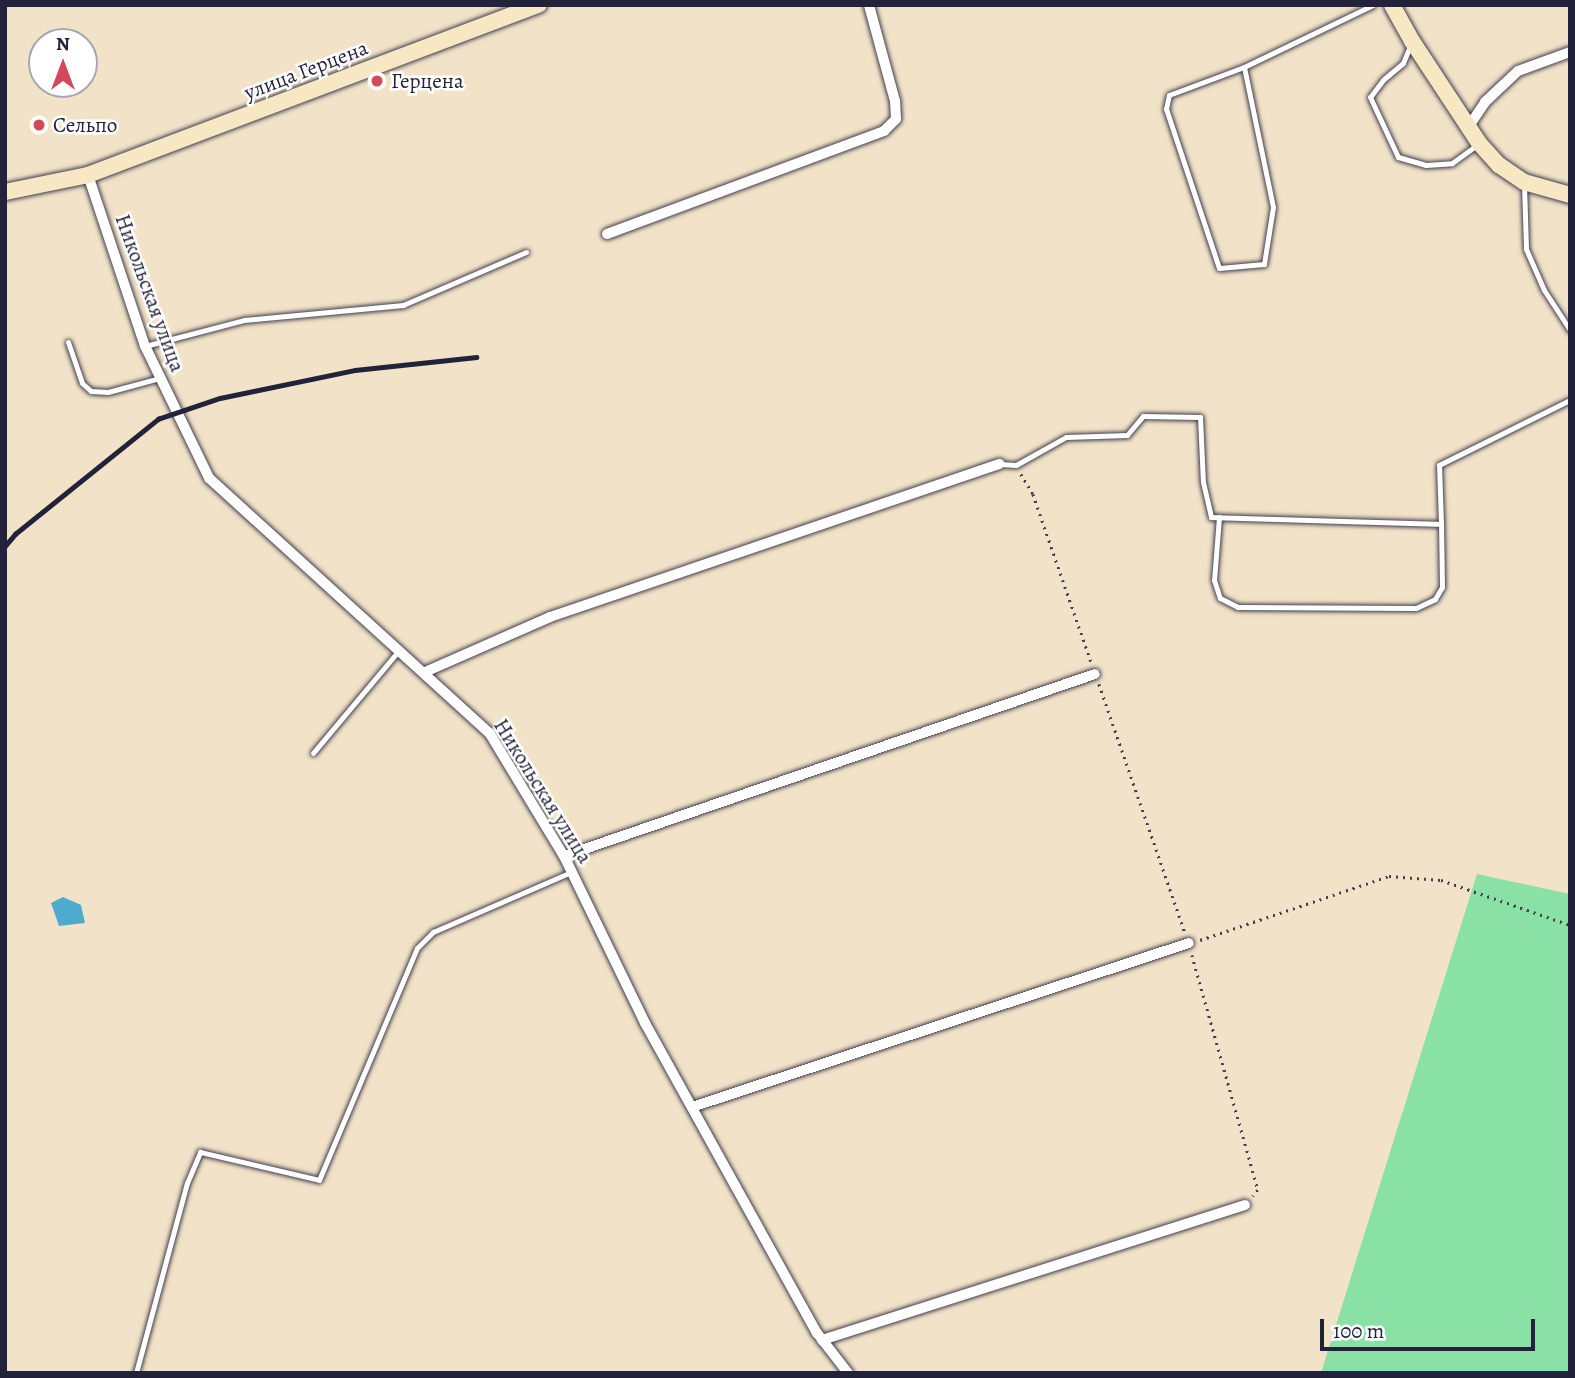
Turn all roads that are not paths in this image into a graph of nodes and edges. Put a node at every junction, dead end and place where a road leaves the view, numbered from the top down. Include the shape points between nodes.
1 (869, 5) edge
2 (1373, 5) edge
3 (1392, 5) edge
4 (534, 6) edge
5 (1412, 41) junction
6 (1570, 52) edge
7 (1244, 67) junction
8 (1467, 129) junction
9 (1479, 143) junction
10 (88, 175) junction
11 (1524, 182) junction
12 (5, 192) edge
13 (1570, 195) edge
14 (607, 234) dead end
15 (526, 252) dead end
16 (1570, 330) edge
17 (68, 342) dead end
18 (145, 346) junction
19 (160, 378) junction
20 (1570, 400) edge
21 (1000, 464) joint
22 (1219, 517) junction
23 (1441, 524) junction
24 (400, 649) junction
25 (425, 672) junction
26 (1095, 674) road end
27 (313, 752) dead end
28 (564, 856) junction
29 (571, 872) junction
30 (1189, 943) road end
31 (692, 1107) junction
32 (1245, 1205) road end
33 (822, 1340) junction
34 (136, 1373) edge
35 (848, 1373) edge

1 - 14 street via 895,101 896,119 884,131
2 - 7 lane
3 - 5 main road
4 - 10 main road, улица Герцена
5 - 8 main road
5 - 9 lane via 1403,63 1370,97 1398,157 1426,164 1452,163
6 - 8 street via 1518,71 1485,102
7 - 7 lane via 1273,207 1264,264 1219,268 1166,109 1169,95
8 - 9 main road
9 - 11 main road via 1499,166
10 - 12 main road, улица Герцена
10 - 18 street, Никольская улица
11 - 13 main road
11 - 16 lane via 1527,249 1544,290
15 - 18 lane via 403,305 244,320
17 - 19 lane via 82,383 91,391 108,392
18 - 19 street, Никольская улица
19 - 24 street, Никольская улица via 209,478
20 - 23 lane via 1439,465
21 - 22 lane via 1016,465 1066,437 1127,435 1143,416 1200,417 1203,482 1210,517
21 - 25 street via 550,617
22 - 23 lane
22 - 23 lane via 1213,580 1220,598 1238,607 1416,608 1435,599 1442,587
24 - 25 street, Никольская улица
24 - 27 lane
25 - 28 street, Никольская улица via 490,734
26 - 28 street
28 - 29 street, Никольская улица
29 - 31 street, Никольская улица
29 - 34 lane via 433,932 417,948 319,1180 200,1152 187,1183
30 - 31 street
31 - 33 street, Никольская улица
32 - 33 street
33 - 35 street, Никольская улица

